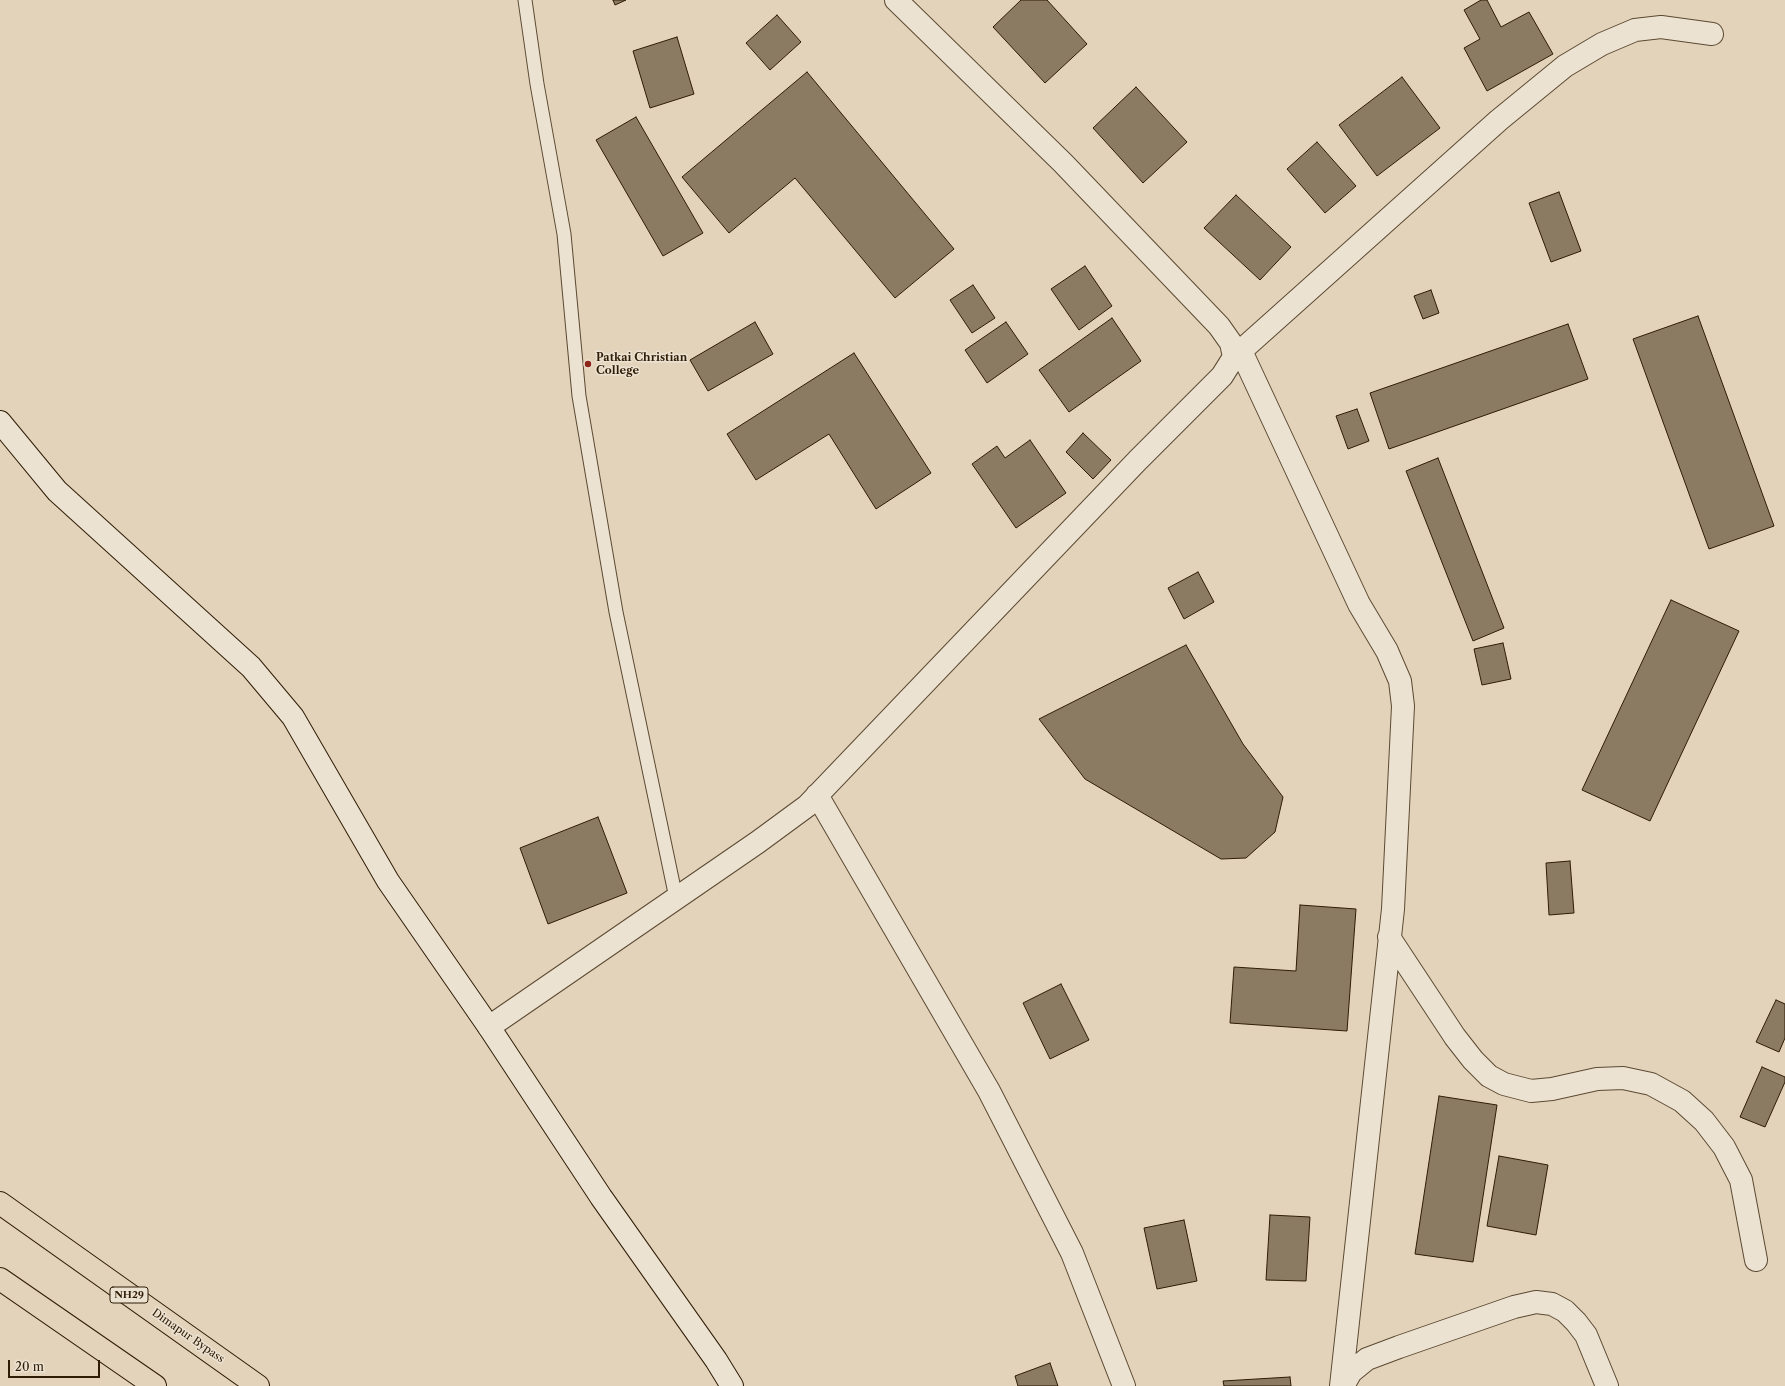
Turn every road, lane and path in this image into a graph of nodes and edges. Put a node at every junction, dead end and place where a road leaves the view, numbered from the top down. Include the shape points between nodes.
1 (525, 0) edge
2 (896, 0) edge
3 (1712, 34) dead end
4 (1237, 354) junction
5 (0, 422) edge
6 (817, 795) junction
7 (676, 898) junction
8 (1390, 937) junction
9 (489, 1027) junction
10 (0, 1203) edge
11 (1756, 1260) dead end
12 (0, 1279) edge
13 (155, 1386) edge
14 (258, 1386) edge
15 (732, 1386) edge
16 (1124, 1386) edge
17 (1342, 1386) edge
18 (1607, 1386) edge

1 - 7 lane via 564,234 579,396 616,612
2 - 4 street via 1063,163 1219,326
3 - 4 street via 1661,27 1636,30 1602,44 1565,66 1499,120
4 - 6 street via 1222,376 1138,460
4 - 8 street via 1359,604 1387,651 1400,681 1403,706
5 - 9 street via 57,491 251,667 293,718 388,881
6 - 7 street via 758,842
6 - 16 street via 989,1091 1072,1253
7 - 9 street
8 - 11 street via 1454,1037 1489,1076 1504,1084 1531,1091 1552,1090 1597,1079 1623,1078 1651,1084 1682,1101 1704,1121 1724,1147 1742,1180
8 - 17 street
9 - 15 street via 601,1197
10 - 14 highway, Dimapur Bypass / NH29
12 - 13 highway
17 - 18 street via 1351,1372 1367,1359 1398,1346 1536,1302 1552,1304 1565,1311 1576,1322 1586,1335

